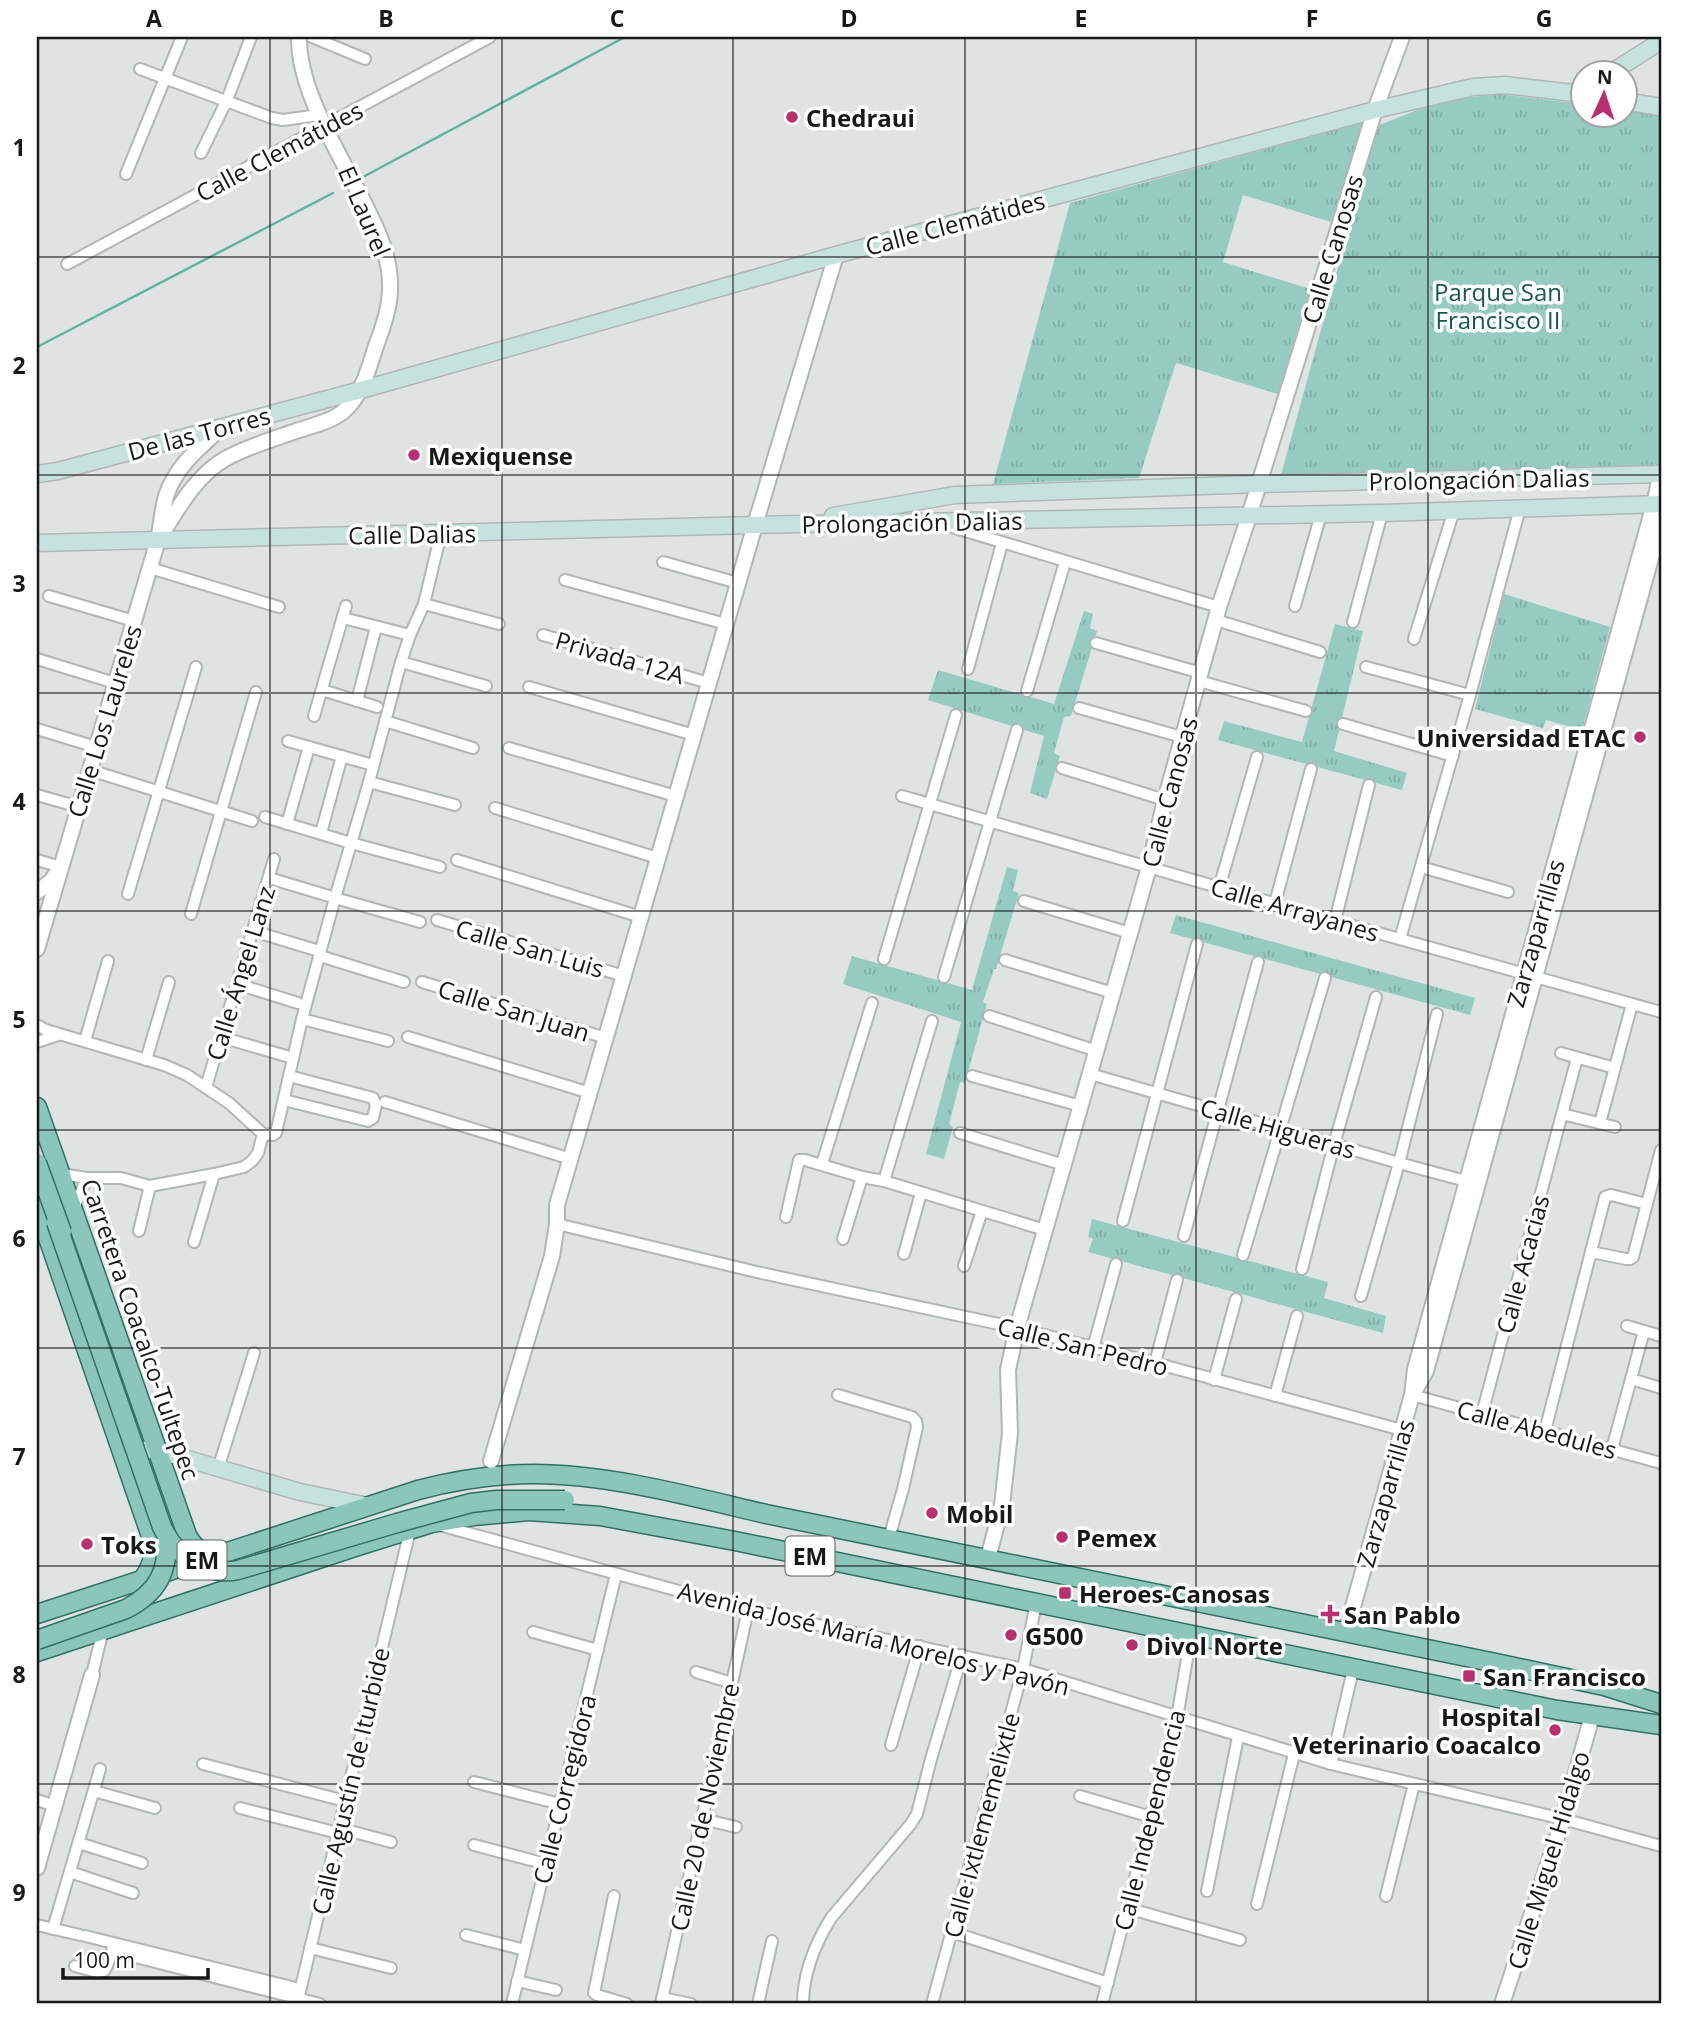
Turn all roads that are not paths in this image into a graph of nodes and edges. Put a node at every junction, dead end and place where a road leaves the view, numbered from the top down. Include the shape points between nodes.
1 (182, 37) edge
2 (251, 37) edge
3 (299, 37) edge
4 (312, 37) edge
5 (489, 37) edge
6 (1402, 37) edge
7 (1661, 41) edge
8 (365, 59) dead end
9 (1631, 60) edge
10 (140, 69) dead end
11 (164, 79) junction
12 (1568, 88) edge
13 (1554, 90) junction
14 (1568, 92) edge
15 (227, 100) junction
16 (1638, 103) edge
17 (1661, 107) edge
18 (1375, 110) junction
19 (322, 121) junction
20 (201, 153) dead end
21 (126, 174) dead end
22 (836, 255) junction
23 (67, 264) dead end
24 (360, 390) junction
25 (222, 427) junction
26 (37, 474) edge
27 (1661, 474) edge
28 (1259, 484) junction
29 (1658, 504) edge
30 (1520, 509) junction
31 (1454, 510) junction
32 (1382, 513) junction
33 (1321, 514) junction
34 (1249, 516) junction
35 (1661, 522) edge
36 (936, 523) junction
37 (788, 524) junction
38 (755, 525) junction
39 (441, 533) junction
40 (158, 540) junction
41 (1002, 542) junction
42 (37, 543) edge
43 (663, 562) dead end
44 (1065, 562) junction
45 (150, 568) junction
46 (565, 580) dead end
47 (738, 583) junction
48 (49, 596) dead end
49 (424, 604) junction
50 (346, 606) dead end
51 (1295, 606) dead end
52 (279, 607) dead end
53 (1217, 614) junction
54 (343, 618) junction
55 (134, 621) junction
56 (1353, 622) dead end
57 (499, 624) dead end
58 (726, 624) junction
59 (376, 627) junction
60 (410, 635) junction
61 (543, 635) dead end
62 (1414, 639) dead end
63 (1096, 643) dead end
64 (1320, 652) dead end
65 (37, 659) edge
66 (401, 662) junction
67 (196, 667) dead end
68 (1366, 667) dead end
69 (968, 669) dead end
70 (1200, 677) junction
71 (704, 681) junction
72 (115, 683) junction
73 (486, 686) dead end
74 (528, 687) dead end
75 (322, 690) junction
76 (1027, 691) dead end
77 (256, 692) dead end
78 (1470, 695) junction
79 (357, 701) junction
80 (377, 707) dead end
81 (1079, 708) dead end
82 (1306, 711) dead end
83 (956, 715) dead end
84 (314, 716) dead end
85 (385, 721) junction
86 (1343, 724) dead end
87 (37, 729) edge
88 (1017, 730) dead end
89 (694, 735) junction
90 (1182, 737) junction
91 (288, 741) dead end
92 (96, 747) junction
93 (309, 747) junction
94 (473, 748) dead end
95 (509, 748) dead end
96 (342, 756) junction
97 (1453, 756) junction
98 (1257, 757) dead end
99 (373, 765) junction
100 (1062, 768) dead end
101 (90, 769) junction
102 (1311, 769) dead end
103 (369, 782) junction
104 (1369, 786) dead end
105 (159, 792) junction
106 (671, 794) junction
107 (37, 795) edge
108 (902, 796) dead end
109 (1165, 800) junction
110 (930, 804) junction
111 (454, 805) dead end
112 (79, 807) junction
113 (495, 808) dead end
114 (221, 811) junction
115 (265, 817) dead end
116 (252, 821) dead end
117 (991, 822) junction
118 (287, 824) junction
119 (320, 833) junction
120 (351, 843) junction
121 (658, 858) junction
122 (274, 859) dead end
123 (37, 860) edge
124 (457, 860) dead end
125 (61, 867) junction
126 (440, 867) dead end
127 (1149, 867) junction
128 (1421, 867) junction
129 (269, 878) junction
130 (1219, 888) junction
131 (37, 892) edge
132 (1508, 892) dead end
133 (128, 894) dead end
134 (332, 897) junction
135 (1024, 901) dead end
136 (1275, 903) junction
137 (191, 914) dead end
138 (641, 917) junction
139 (437, 920) dead end
140 (420, 922) dead end
141 (1335, 922) junction
142 (253, 931) junction
143 (1130, 933) junction
144 (1401, 939) junction
145 (1196, 944) dead end
146 (37, 949) edge
147 (318, 953) junction
148 (884, 959) dead end
149 (1005, 960) dead end
150 (108, 961) dead end
151 (1258, 962) dead end
152 (624, 976) junction
153 (1530, 976) junction
154 (944, 977) dead end
155 (1325, 978) dead end
156 (169, 982) dead end
157 (404, 982) dead end
158 (422, 982) dead end
159 (237, 984) junction
160 (1113, 993) junction
161 (1376, 997) dead end
162 (299, 1003) dead end
163 (872, 1003) dead end
164 (1632, 1004) junction
165 (1661, 1012) edge
166 (1437, 1014) dead end
167 (989, 1016) dead end
168 (302, 1019) junction
169 (932, 1021) dead end
170 (37, 1025) edge
171 (60, 1034) junction
172 (221, 1037) junction
173 (408, 1037) dead end
174 (606, 1038) junction
175 (85, 1041) junction
176 (388, 1041) dead end
177 (37, 1042) edge
178 (1097, 1051) junction
179 (1561, 1053) dead end
180 (286, 1056) dead end
181 (1577, 1058) junction
182 (146, 1060) junction
183 (1615, 1068) junction
184 (1090, 1074) junction
185 (289, 1076) junction
186 (972, 1076) dead end
187 (206, 1087) junction
188 (590, 1093) junction
189 (1157, 1093) junction
190 (284, 1100) junction
191 (385, 1102) dead end
192 (1081, 1106) junction
193 (37, 1107) edge
194 (1219, 1111) junction
195 (1562, 1114) junction
196 (1600, 1124) junction
197 (1615, 1127) dead end
198 (1281, 1129) junction
199 (960, 1133) dead end
200 (263, 1134) junction
201 (1334, 1144) junction
202 (1661, 1150) edge
203 (571, 1159) junction
204 (37, 1163) edge
205 (1399, 1163) junction
206 (822, 1164) junction
207 (1064, 1164) junction
208 (61, 1174) junction
209 (214, 1174) junction
210 (862, 1177) junction
211 (88, 1178) junction
212 (884, 1181) junction
213 (1466, 1181) junction
214 (150, 1186) junction
215 (37, 1189) edge
216 (921, 1193) junction
217 (1647, 1204) junction
218 (37, 1206) edge
219 (74, 1208) junction
220 (982, 1211) junction
221 (786, 1217) dead end
222 (1123, 1221) dead end
223 (557, 1224) junction
224 (1045, 1230) junction
225 (139, 1231) dead end
226 (1184, 1236) dead end
227 (843, 1238) dead end
228 (194, 1242) dead end
229 (1591, 1252) junction
230 (904, 1254) dead end
231 (1243, 1255) dead end
232 (1116, 1264) dead end
233 (964, 1266) dead end
234 (1302, 1269) dead end
235 (1177, 1280) dead end
236 (1361, 1296) dead end
237 (1236, 1299) dead end
238 (1297, 1316) dead end
239 (1627, 1326) dead end
240 (1017, 1328) junction
241 (1644, 1331) junction
242 (1661, 1336) edge
243 (1093, 1348) junction
244 (254, 1353) dead end
245 (1155, 1363) junction
246 (1631, 1379) junction
247 (1214, 1380) junction
248 (1661, 1388) edge
249 (838, 1395) dead end
250 (1412, 1395) junction
251 (1275, 1396) junction
252 (1482, 1414) junction
253 (1402, 1430) junction
254 (1545, 1431) junction
255 (151, 1432) junction
256 (117, 1438) junction
257 (1612, 1449) junction
258 (157, 1450) junction
259 (1661, 1463) edge
260 (126, 1464) junction
261 (493, 1468) junction
262 (218, 1469) junction
263 (368, 1506) junction
264 (432, 1523) junction
265 (410, 1530) junction
266 (889, 1538) junction
267 (735, 1541) junction
268 (214, 1557) junction
269 (988, 1558) junction
270 (616, 1574) junction
271 (143, 1579) junction
272 (1037, 1603) junction
273 (748, 1610) junction
274 (37, 1614) edge
275 (103, 1630) junction
276 (533, 1632) dead end
277 (1346, 1632) junction
278 (1191, 1635) junction
279 (37, 1640) edge
280 (920, 1646) junction
281 (598, 1650) junction
282 (37, 1652) edge
283 (962, 1655) junction
284 (1023, 1669) junction
285 (1353, 1670) junction
286 (696, 1672) dead end
287 (92, 1675) joint
288 (1605, 1681) junction
289 (732, 1683) junction
290 (1661, 1696) edge
291 (1661, 1704) edge
292 (1592, 1716) junction
293 (1177, 1718) junction
294 (1661, 1725) edge
295 (1661, 1731) edge
296 (1238, 1737) junction
297 (891, 1745) dead end
298 (1294, 1754) junction
299 (203, 1764) dead end
300 (1331, 1764) junction
301 (100, 1769) dead end
302 (474, 1782) dead end
303 (1414, 1784) junction
304 (94, 1791) junction
305 (1080, 1796) dead end
306 (37, 1800) edge
307 (345, 1801) junction
308 (560, 1804) junction
309 (55, 1806) junction
310 (155, 1808) dead end
311 (240, 1808) dead end
312 (1151, 1817) junction
313 (702, 1819) junction
314 (1563, 1819) junction
315 (736, 1827) dead end
316 (338, 1830) junction
317 (391, 1842) dead end
318 (79, 1843) junction
319 (474, 1845) dead end
320 (1661, 1846) edge
321 (142, 1863) dead end
322 (546, 1864) junction
323 (37, 1868) edge
324 (70, 1872) junction
325 (1207, 1891) dead end
326 (133, 1892) dead end
327 (614, 1896) dead end
328 (1386, 1896) dead end
329 (1257, 1904) dead end
330 (1127, 1908) junction
331 (37, 1925) edge
332 (53, 1929) junction
333 (952, 1932) junction
334 (466, 1935) dead end
335 (1240, 1940) dead end
336 (772, 1941) dead end
337 (113, 1947) junction
338 (310, 1948) junction
339 (525, 1950) junction
340 (75, 1966) dead end
341 (391, 1968) dead end
342 (517, 1981) junction
343 (1108, 1983) junction
344 (556, 1990) dead end
345 (298, 1997) edge
346 (662, 2001) edge
347 (320, 2004) edge
348 (512, 2004) edge
349 (627, 2004) edge
350 (691, 2004) edge
351 (758, 2004) edge
352 (803, 2004) edge
353 (932, 2004) edge
354 (1102, 2004) edge
355 (1502, 2004) edge

1 - 11 street
2 - 15 street
3 - 19 street, El Laurel via 304,78
4 - 8 street
5 - 19 street, Calle Clemátides
6 - 18 street, Calle Canosas
7 - 9 main road
10 - 11 street
11 - 15 street
11 - 21 street
12 - 13 main road, Calle Clemátides
13 - 14 main road, Calle Clemátides
13 - 18 main road, Calle Clemátides via 1505,85 1473,88
15 - 19 street via 272,118
15 - 20 street
16 - 17 main road
18 - 22 main road, Calle Clemátides
18 - 28 street, Calle Canosas
19 - 23 street, Calle Clemátides
19 - 24 street, El Laurel via 387,256 390,285 384,322
22 - 24 main road, Calle Clemátides
22 - 38 street
24 - 25 main road, De las Torres
24 - 40 street via 336,416 224,460 188,495
25 - 26 main road, De las Torres
25 - 40 street via 176,474 166,496
27 - 28 main road, Prolongación Dalias
27 - 29 street, Zarzaparrillas
28 - 34 street, Calle Canosas
28 - 37 main road, Prolongación Dalias via 955,495
29 - 30 main road, Prolongación Dalias
29 - 153 street, Zarzaparrillas
30 - 31 main road, Prolongación Dalias
30 - 78 street
31 - 32 main road, Prolongación Dalias
31 - 62 street
32 - 33 main road, Prolongación Dalias
32 - 56 street
33 - 34 main road, Prolongación Dalias
33 - 51 street
34 - 36 main road, Prolongación Dalias
34 - 53 street, Calle Canosas
35 - 153 street, Zarzaparrillas
36 - 37 main road, Prolongación Dalias
36 - 41 street
37 - 38 main road, Calle Dalias
38 - 39 main road, Calle Dalias
38 - 47 street
39 - 40 main road, Calle Dalias
39 - 49 street
40 - 42 main road, Calle Dalias
40 - 45 street, Calle Los Laureles
41 - 44 street
41 - 69 street
43 - 47 street
44 - 53 street
44 - 76 street
45 - 52 street
45 - 55 street, Calle Los Laureles
46 - 58 street
47 - 58 street
48 - 55 street
49 - 57 street
49 - 60 street
50 - 54 street
53 - 64 street
53 - 70 street, Calle Canosas
54 - 59 street
54 - 75 street
55 - 72 street, Calle Los Laureles
58 - 71 street
59 - 60 street
59 - 79 street
60 - 66 street
61 - 71 street, Privada 12A
63 - 70 street
65 - 72 street
66 - 73 street
66 - 85 street
67 - 105 street
68 - 78 street
70 - 82 street
70 - 90 street, Calle Canosas
71 - 89 street
72 - 92 street, Calle Los Laureles
74 - 89 street
75 - 79 street
75 - 84 street
77 - 114 street
78 - 97 street
79 - 80 street
81 - 90 street
83 - 110 street
85 - 94 street
85 - 99 street
86 - 97 street
87 - 92 street
88 - 117 street
89 - 106 street
90 - 109 street, Calle Canosas
91 - 93 street
92 - 101 street, Calle Los Laureles
93 - 96 street
93 - 118 street
95 - 106 street
96 - 99 street
96 - 119 street
97 - 128 street
98 - 130 street
99 - 103 street
100 - 109 street
101 - 105 street
101 - 112 street, Calle Los Laureles
102 - 136 street
103 - 111 street
103 - 120 street
104 - 141 street
105 - 114 street
105 - 133 street
106 - 121 street
107 - 112 street
108 - 110 street, Calle Arrayanes
109 - 127 street, Calle Canosas
110 - 117 street, Calle Arrayanes
110 - 148 street
112 - 125 street, Calle Los Laureles
113 - 121 street
114 - 116 street
114 - 137 street
115 - 118 street
117 - 127 street, Calle Arrayanes
117 - 154 street
118 - 119 street
119 - 120 street
120 - 126 street
120 - 134 street
121 - 138 street
122 - 129 street, Calle Ángel Lanz
123 - 125 street
124 - 138 street
125 - 131 street, Calle Los Laureles
125 - 146 street
127 - 130 street, Calle Arrayanes
127 - 143 street, Calle Canosas
128 - 132 street
128 - 144 street
129 - 134 street
129 - 142 street, Calle Ángel Lanz
130 - 136 street, Calle Arrayanes
134 - 140 street
134 - 147 street
135 - 143 street
136 - 141 street, Calle Arrayanes
138 - 152 street
139 - 152 street, Calle San Luis
141 - 144 street, Calle Arrayanes
142 - 147 street
142 - 159 street, Calle Ángel Lanz
143 - 160 street, Calle Canosas
144 - 153 street, Calle Arrayanes
145 - 189 street
147 - 157 street
147 - 168 street
149 - 160 street
150 - 175 street
151 - 194 street
152 - 174 street
153 - 164 street, Calle Arrayanes
153 - 213 street, Zarzaparrillas
153 - 250 street, Zarzaparrillas via 1426,1371
155 - 198 street
156 - 182 street
158 - 174 street, Calle San Juan
159 - 162 street
159 - 172 street, Calle Ángel Lanz
160 - 178 street, Calle Canosas
161 - 201 street
163 - 206 street
164 - 165 street, Calle Arrayanes
164 - 183 street
166 - 205 street
167 - 178 street
168 - 176 street
168 - 185 street
169 - 212 street
170 - 171 street
171 - 175 street
171 - 177 street
172 - 180 street
172 - 187 street, Calle Ángel Lanz
173 - 188 street
174 - 188 street
175 - 182 street
178 - 184 street, Calle Canosas
179 - 181 street
181 - 183 street
181 - 195 street, Calle Acacias
182 - 187 street via 187,1074
183 - 196 street
184 - 189 street, Calle Higueras
184 - 192 street, Calle Canosas
185 - 190 street
185 - 190 street via 373,1098 376,1105 368,1121
186 - 192 street
187 - 200 street
188 - 203 street
189 - 194 street, Calle Higueras
189 - 222 street
190 - 200 street via 276,1133
191 - 203 street
192 - 207 street, Calle Canosas
193 - 208 main road, Carretera Coacalco-Tultepec
194 - 198 street, Calle Higueras
194 - 226 street
195 - 196 street
195 - 252 street, Calle Acacias
196 - 197 street
198 - 201 street, Calle Higueras
198 - 231 street
199 - 207 street
200 - 209 street via 253,1161
201 - 205 street, Calle Higueras
201 - 234 street
202 - 217 street
203 - 223 street via 557,1205
204 - 279 main road, bridge via 167,1530 168,1556 153,1590 139,1602
205 - 213 street, Calle Higueras
205 - 236 street
206 - 210 street
206 - 221 street via 799,1160
207 - 224 street, Calle Canosas
208 - 211 street
208 - 219 main road, Carretera Coacalco-Tultepec
209 - 214 street
209 - 228 street
210 - 212 street
210 - 227 street
211 - 214 street via 121,1178
211 - 219 street
212 - 216 street
213 - 250 street, Zarzaparrillas via 1415,1368
214 - 225 street
215 - 267 main road, bridge via 56,1222 162,1527 176,1549 205,1568 230,1572 421,1516 496,1500 565,1500 629,1511
216 - 220 street
216 - 230 street
217 - 229 street via 1633,1257
217 - 229 street via 1605,1197
218 - 256 main road
219 - 255 main road, Carretera Coacalco-Tultepec
220 - 224 street
220 - 233 street
223 - 240 street, Calle San Pedro
223 - 261 street
224 - 240 street, Calle Canosas
229 - 254 street
232 - 243 street
235 - 245 street
237 - 247 street
238 - 251 street
239 - 241 street
240 - 243 street, Calle San Pedro
240 - 269 street, Calle Canosas via 1008,1370 1010,1433 1002,1505
241 - 242 street
241 - 246 street
243 - 245 street, Calle San Pedro
244 - 262 street
245 - 247 street, Calle San Pedro
246 - 248 street
246 - 257 street
247 - 251 street, Calle San Pedro
249 - 266 street via 916,1421
250 - 252 street, Calle Abedules
250 - 253 street, Zarzaparrillas
251 - 253 street, Calle San Pedro
252 - 254 street, Calle Abedules
253 - 277 street, Zarzaparrillas
254 - 257 street, Calle Abedules
255 - 256 main road via 138,1447
255 - 258 main road, Carretera Coacalco-Tultepec
256 - 260 main road
257 - 259 street, Calle Abedules
258 - 260 main road via 139,1450
258 - 262 main road
258 - 268 main road, Carretera Coacalco-Tultepec via 190,1541
260 - 271 main road via 153,1542 152,1561
261 - 263 main road, EM
261 - 266 main road, EM via 666,1491
262 - 263 main road
263 - 268 main road, EM
264 - 265 main road, EM
264 - 267 main road, EM via 529,1511 600,1516
264 - 270 street, Avenida José María Morelos y Pavón
265 - 275 main road, EM
265 - 307 street, Calle Agustín de Iturbide
266 - 269 main road, EM
267 - 272 main road, EM
268 - 271 main road, EM
269 - 277 main road, EM
270 - 273 street, Avenida José María Morelos y Pavón
270 - 281 street, Calle Corregidora
271 - 274 main road, EM
272 - 278 main road, EM
272 - 284 street, Calle Ixtlememelixtle
273 - 280 street, Avenida José María Morelos y Pavón
273 - 289 street, Calle 20 de Noviembre
275 - 282 main road, EM
275 - 287 street
276 - 281 street
277 - 288 main road, EM
278 - 285 main road, EM
278 - 293 street, Calle Independencia
280 - 283 street, Avenida José María Morelos y Pavón
280 - 297 street
281 - 308 street, Calle Corregidora
283 - 284 street, Avenida José María Morelos y Pavón
283 - 352 street via 916,1814 821,1934 806,1973
284 - 293 street, Avenida José María Morelos y Pavón
284 - 333 street, Calle Ixtlememelixtle
285 - 292 main road, EM
285 - 300 street
286 - 289 street
287 - 309 street
288 - 290 main road
288 - 291 main road, EM
289 - 313 street, Calle 20 de Noviembre
292 - 294 main road, EM
292 - 295 main road
292 - 314 street, Calle Miguel Hidalgo
293 - 296 street, Avenida José María Morelos y Pavón
293 - 312 street, Calle Independencia
296 - 298 street, Avenida José María Morelos y Pavón
296 - 325 street
298 - 300 street, Avenida José María Morelos y Pavón
298 - 329 street
299 - 307 street
300 - 303 street, Avenida José María Morelos y Pavón
301 - 304 street
302 - 308 street
303 - 314 street, Avenida José María Morelos y Pavón
303 - 328 street
304 - 310 street
304 - 318 street
305 - 312 street
306 - 309 street
307 - 316 street, Calle Agustín de Iturbide
308 - 322 street, Calle Corregidora
309 - 323 street
311 - 316 street
312 - 330 street, Calle Independencia
313 - 315 street
313 - 346 street, Calle 20 de Noviembre
314 - 320 street
314 - 355 street, Calle Miguel Hidalgo
316 - 317 street
316 - 338 street, Calle Agustín de Iturbide
318 - 321 street
318 - 324 street
319 - 322 street
322 - 339 street, Calle Corregidora
324 - 326 street
324 - 332 street
327 - 349 street via 594,1993
330 - 335 street
330 - 343 street, Calle Independencia
331 - 332 street
332 - 337 street
333 - 343 street
333 - 353 street, Calle Ixtlememelixtle
334 - 339 street
336 - 351 street
337 - 340 street via 104,1971
337 - 345 street
338 - 341 street
338 - 345 street, Calle Agustín de Iturbide
339 - 342 street, Calle Corregidora
342 - 344 street
342 - 348 street, Calle Corregidora
343 - 354 street, Calle Independencia
345 - 347 street
346 - 350 street

